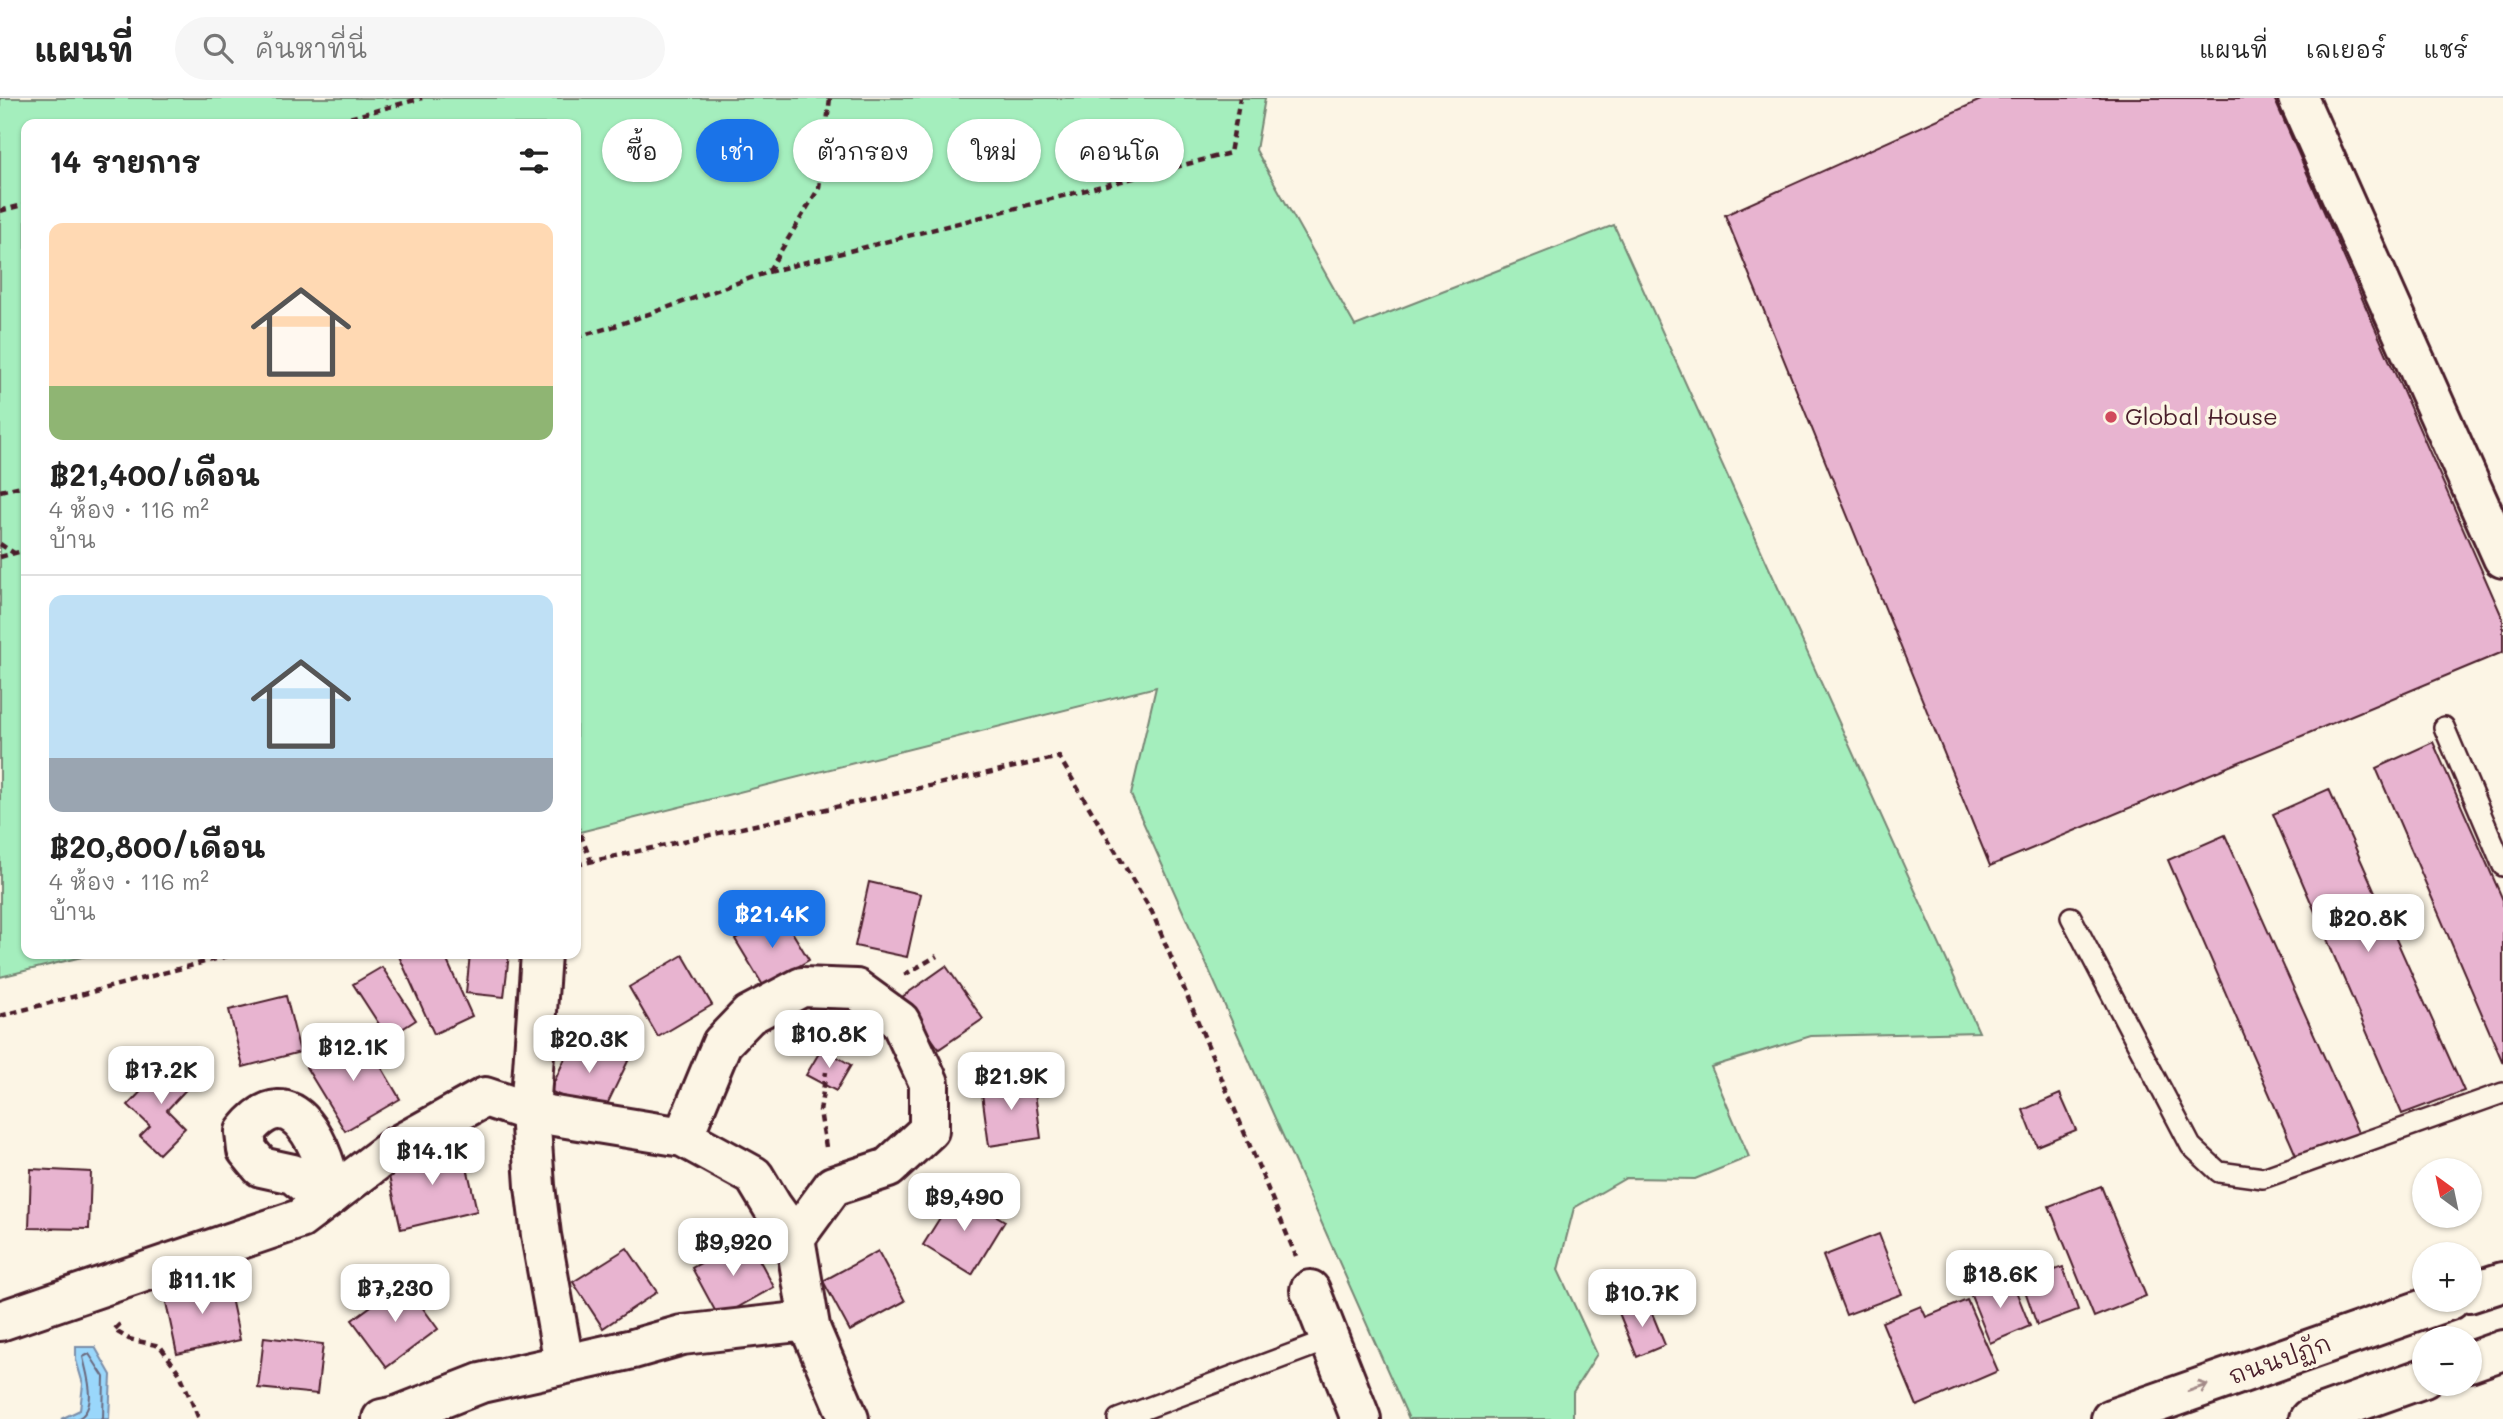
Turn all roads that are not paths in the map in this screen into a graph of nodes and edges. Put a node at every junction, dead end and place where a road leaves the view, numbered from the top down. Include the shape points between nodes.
1 (2298, 98) edge
2 (2503, 558) edge
3 (2444, 727) dead end
4 (2503, 866) edge
5 (2071, 917) dead end
6 (541, 959) edge
7 (2503, 1093) edge
8 (530, 1112) junction
9 (683, 1137) junction
10 (795, 1238) junction
11 (2503, 1282) edge
12 (2482, 1289) edge
13 (1310, 1290) road end
14 (2415, 1312) edge
15 (0, 1321) edge
16 (811, 1332) junction
17 (1329, 1340) junction
18 (2503, 1350) edge
19 (2482, 1357) edge
20 (564, 1363) junction
21 (2412, 1382) edge
22 (382, 1419) edge
23 (849, 1419) edge
24 (1118, 1419) edge
25 (1361, 1419) edge
26 (2110, 1419) edge
27 (2309, 1419) edge

1 - 2 street
3 - 4 lane
5 - 7 lane via 2191,1146 2219,1172 2263,1178
6 - 8 street
8 - 9 street
8 - 15 street via 485,1097 396,1147 300,1219
8 - 20 street via 541,1235
9 - 10 street via 754,1176
9 - 10 street via 722,1043 749,1015 802,987 856,989 900,1021 929,1083 929,1130 888,1168 832,1186
10 - 16 street
11 - 12 street
13 - 17 street
26 -> 14 street, ถนนปฏัก
16 - 20 street via 807,1321 682,1335
16 - 23 street
17 - 24 lane
17 - 25 street
18 - 19 street
20 - 22 street via 481,1383
21 - 27 street

